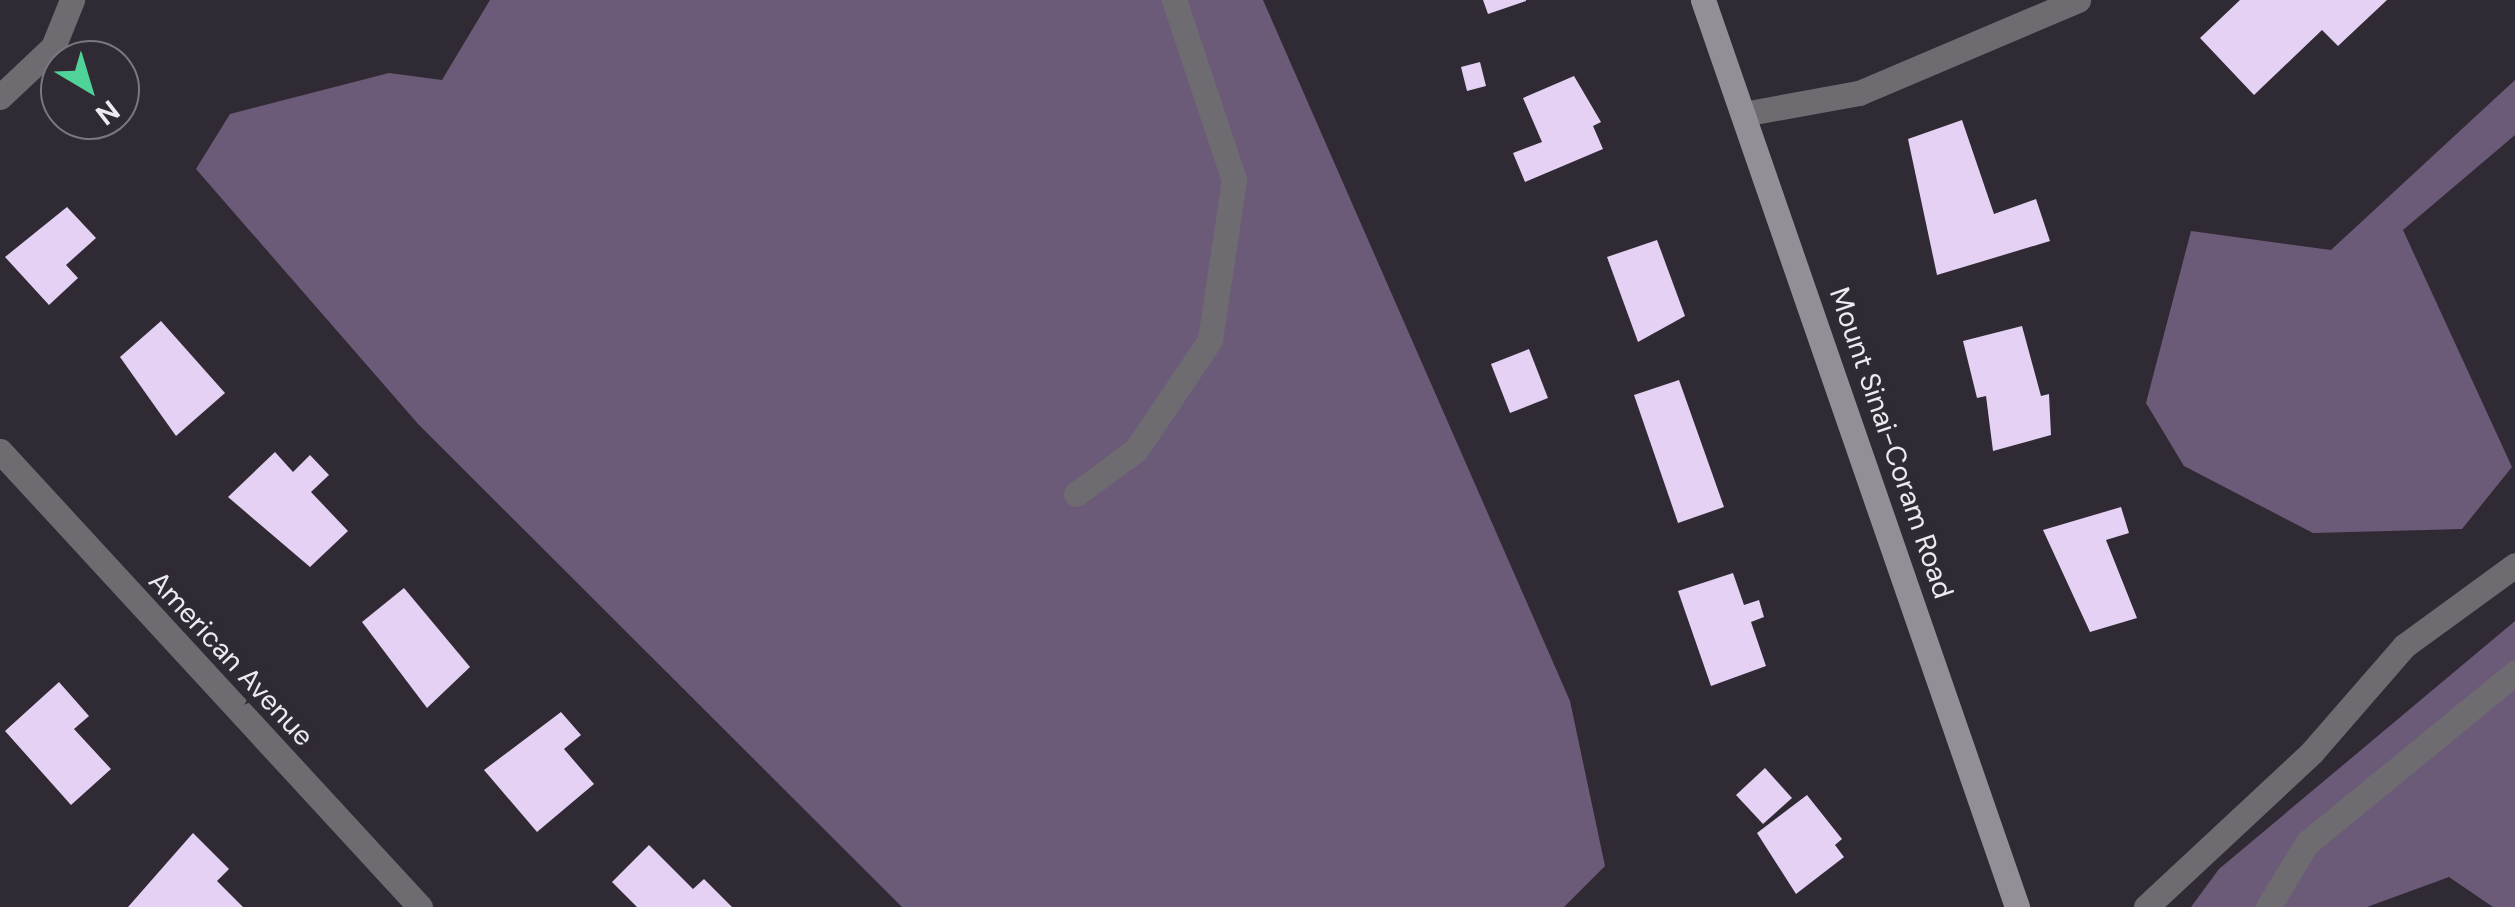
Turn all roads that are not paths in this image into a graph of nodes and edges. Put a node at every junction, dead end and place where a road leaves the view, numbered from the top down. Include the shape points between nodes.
1 (72, 0) edge
2 (1174, 0) edge
3 (1703, 0) edge
4 (2078, 0) edge
5 (0, 97) edge
6 (1743, 114) junction
7 (0, 451) edge
8 (1076, 494) dead end
9 (2515, 566) edge
10 (2515, 673) edge
11 (420, 907) edge
12 (2017, 907) edge
13 (2146, 907) edge
14 (2268, 907) edge

1 - 5 street via 53,47
2 - 8 street via 1234,180 1210,340 1136,450
3 - 6 main road, Mount Sinai-Coram Road
4 - 6 street via 1858,93
6 - 12 main road, Mount Sinai-Coram Road
7 - 11 street, American Avenue
9 - 13 street via 2404,646 2312,752
10 - 14 street via 2307,843

